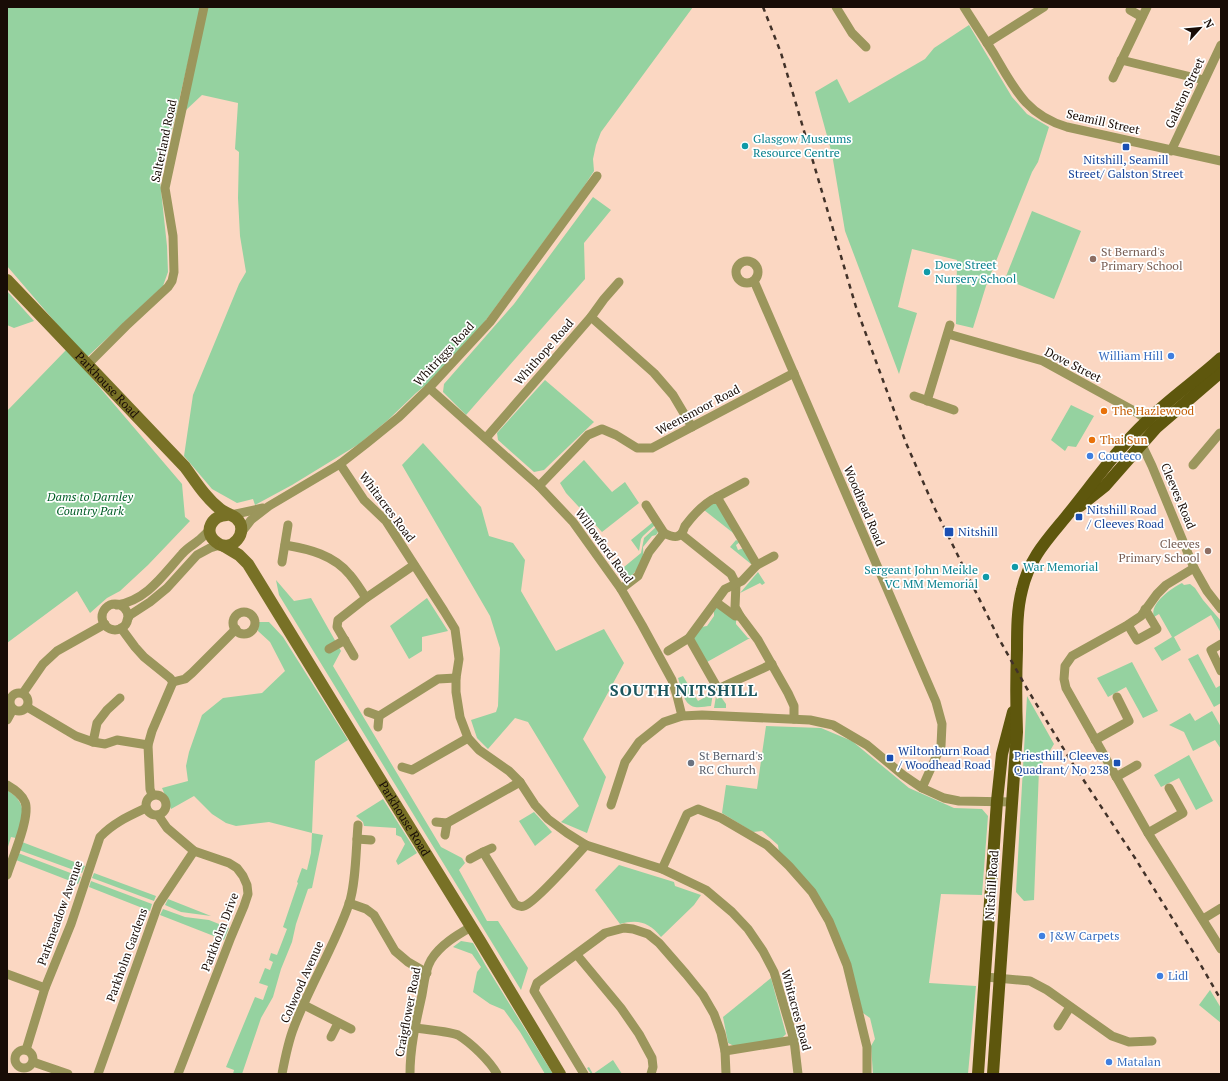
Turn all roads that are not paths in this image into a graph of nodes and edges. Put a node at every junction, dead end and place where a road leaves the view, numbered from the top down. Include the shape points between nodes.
1 (204, 7) edge
2 (836, 7) edge
3 (964, 7) edge
4 (1044, 7) edge
5 (1147, 7) edge
6 (1130, 10) dead end
7 (1142, 16) junction
8 (987, 43) junction
9 (1221, 45) edge
10 (866, 47) dead end
11 (1121, 60) junction
12 (1113, 78) dead end
13 (1204, 80) junction
14 (1171, 151) junction
15 (1221, 161) edge
16 (597, 176) dead end
17 (7, 280) edge
18 (754, 281) dead end
19 (619, 282) dead end
20 (591, 317) junction
21 (950, 325) dead end
22 (948, 334) junction
23 (1221, 358) edge
24 (87, 365) junction
25 (1221, 372) edge
26 (794, 373) junction
27 (429, 388) junction
28 (914, 396) dead end
29 (927, 401) junction
30 (954, 410) dead end
31 (1152, 424) junction
32 (692, 427) junction
33 (1132, 436) junction
34 (486, 438) junction
35 (1219, 438) edge
36 (1142, 445) junction
37 (340, 464) junction
38 (1193, 464) dead end
39 (745, 482) dead end
40 (539, 486) junction
41 (204, 494) junction
42 (717, 497) junction
43 (646, 505) dead end
44 (269, 506) junction
45 (229, 515) junction
46 (1065, 518) junction
47 (288, 525) dead end
48 (210, 527) junction
49 (664, 533) junction
50 (241, 534) junction
51 (682, 534) junction
52 (222, 545) junction
53 (285, 545) junction
54 (774, 556) dead end
55 (282, 562) dead end
56 (248, 564) junction
57 (414, 565) junction
58 (757, 565) junction
59 (1194, 568) junction
60 (736, 584) junction
61 (621, 589) junction
62 (366, 598) junction
63 (716, 602) junction
64 (117, 605) junction
65 (1145, 609) junction
66 (1221, 609) edge
67 (740, 616) junction
68 (104, 624) junction
69 (124, 624) junction
70 (1128, 625) junction
71 (236, 629) dead end
72 (689, 638) junction
73 (345, 640) junction
74 (1221, 644) edge
75 (329, 649) dead end
76 (668, 651) dead end
77 (354, 656) dead end
78 (772, 664) junction
79 (1221, 671) edge
80 (456, 678) junction
81 (173, 682) junction
82 (23, 693) junction
83 (9, 695) edge
84 (1016, 697) junction
85 (1117, 697) dead end
86 (120, 698) dead end
87 (27, 706) junction
88 (13, 710) junction
89 (368, 712) dead end
90 (379, 716) junction
91 (682, 716) junction
92 (794, 719) junction
93 (7, 720) edge
94 (378, 727) dead end
95 (468, 738) junction
96 (1095, 740) junction
97 (93, 742) junction
98 (148, 745) junction
99 (1137, 765) dead end
100 (402, 767) dead end
101 (412, 770) junction
102 (1116, 777) junction
103 (411, 780) dead end
104 (520, 782) junction
105 (7, 785) edge
106 (922, 788) junction
107 (1169, 788) dead end
108 (152, 795) junction
109 (997, 801) junction
110 (1013, 802) junction
111 (610, 805) dead end
112 (146, 808) junction
113 (158, 815) junction
114 (436, 822) dead end
115 (447, 823) junction
116 (358, 825) dead end
117 (1148, 833) junction
118 (445, 835) dead end
119 (357, 839) junction
120 (371, 840) dead end
121 (586, 845) junction
122 (492, 848) dead end
123 (194, 851) junction
124 (484, 852) junction
125 (470, 859) dead end
126 (662, 869) junction
127 (7, 875) edge
128 (349, 903) junction
129 (1221, 908) edge
130 (1203, 919) junction
131 (471, 927) junction
132 (1220, 947) edge
133 (577, 955) junction
134 (426, 973) junction
135 (7, 974) edge
136 (986, 977) junction
137 (1000, 978) junction
138 (45, 988) junction
139 (304, 1005) junction
140 (1070, 1007) junction
141 (338, 1023) junction
142 (1058, 1026) dead end
143 (415, 1028) junction
144 (351, 1029) dead end
145 (331, 1037) dead end
146 (794, 1040) junction
147 (1152, 1042) dead end
148 (26, 1050) junction
149 (725, 1051) junction
150 (11, 1053) edge
151 (33, 1062) junction
152 (68, 1074) edge
153 (98, 1074) edge
154 (178, 1074) edge
155 (282, 1074) edge
156 (410, 1074) edge
157 (498, 1074) edge
158 (560, 1074) edge
159 (584, 1074) edge
160 (651, 1074) edge
161 (726, 1074) edge
162 (798, 1074) edge
163 (867, 1074) edge
164 (978, 1074) edge
165 (994, 1074) edge

1 - 24 street, Salterland Road via 165,188 173,236 172,282
2 - 10 street via 852,33
3 - 8 street, Seamill Street
4 - 8 street
5 - 7 street
6 - 7 street
7 - 11 street
8 - 14 street, Seamill Street via 1022,98 1048,120 1067,127
9 - 13 street, Galston Street
11 - 12 street
11 - 13 street
13 - 14 street, Galston Street
14 - 15 street, Seamill Street
16 - 27 street, Whitriggs Road via 490,322
17 - 24 main road, Parkhouse Road
18 - 26 street, Woodhead Road
19 - 20 street, Whithope Road
20 - 32 street via 654,373 673,395
20 - 34 street, Whithope Road
21 - 22 street
22 - 29 street
22 - 31 street, Dove Street via 1042,361 1131,409
23 - 31 main road, Nitshill Road
24 - 41 main road, Parkhouse Road via 185,467
25 - 31 main road, Nitshill Road
26 - 32 street, Weensmoor Road
26 - 106 street, Woodhead Road via 936,702 942,724 941,746
27 - 34 street, Willowford Road
27 - 37 street, Whitriggs Road via 399,417
28 - 29 street
29 - 30 street
31 - 33 main road, Nitshill Road
31 - 36 main road, Nitshill Road
32 - 40 street, Weensmoor Road via 652,448 637,448 602,429 588,435
33 - 36 street, Cleeves Road
33 - 46 main road, Nitshill Road
34 - 40 street, Willowford Road
35 - 38 street
36 - 46 main road, Nitshill Road via 1105,486
36 - 59 street, Cleeves Road
37 - 44 street, Whitriggs Road
37 - 57 street, Whitacres Road via 364,500 386,521
39 - 42 street
40 - 61 street, Willowford Road via 574,522
41 - 45 main road, Parkhouse Road
41 - 48 main road, Parkhouse Road via 211,517
42 - 51 street via 703,505
42 - 58 street
43 - 49 street
44 - 45 street, Whitriggs Road
44 - 50 street, Whitriggs Road via 251,520
45 - 48 main road via 217,517
45 - 50 main road, Parkhouse Road via 238,520
46 - 84 main road, Nitshill Road via 1033,560 1022,590 1017,628
47 - 53 street
48 - 52 main road, Parkhouse Road via 213,539
48 - 64 street via 181,554 152,588 129,602
49 - 51 street via 674,537
49 - 61 street via 649,552 638,576
50 - 52 main road via 234,544
50 - 56 main road, Parkhouse Road
51 - 60 street via 731,574
52 - 56 main road, Parkhouse Road
52 - 69 street via 197,555 167,588 130,615
53 - 55 street
53 - 62 street via 308,549 333,560 349,574
54 - 58 street
56 - 131 main road, Parkhouse Road
57 - 62 street
57 - 80 street, Whitacres Road via 454,630 459,659
58 - 60 street
59 - 65 street via 1166,585
59 - 66 street, Cleeves Road
60 - 63 street via 726,589
60 - 67 street via 735,607
61 - 91 street, Willowford Road via 672,680
62 - 73 street via 338,620 337,627
63 - 67 street via 734,616
63 - 72 street
64 - 68 street via 109,606 103,612
64 - 69 street via 126,612
65 - 70 street via 1141,616
65 - 70 street via 1157,630 1137,640
67 - 78 street
68 - 69 street via 111,629
68 - 82 street via 57,651 43,664
69 - 81 street via 139,652
70 - 96 street via 1072,656 1065,666 1066,688
71 - 81 street via 185,679
72 - 76 street
72 - 78 street via 718,689
73 - 75 street
73 - 77 street
74 - 79 street via 1211,650
78 - 92 street via 794,706
80 - 90 street via 438,679
80 - 95 street, Whitacres Road via 460,717
81 - 98 street
82 - 83 street
82 - 87 street via 27,697
83 - 88 street
84 - 109 main road, Nitshill Road via 1002,754
84 - 110 main road, Nitshill Road via 1018,732
85 - 96 street via 1129,721
86 - 97 street via 97,724
87 - 88 street via 18,712
87 - 97 street via 76,736
88 - 93 street
89 - 90 street
90 - 94 street
91 - 92 street
91 - 111 street via 664,722 639,742 625,762
92 - 106 street via 833,725 867,744
95 - 101 street
95 - 104 street, Whitacres Road via 479,750 509,770
96 - 102 street
97 - 98 street via 105,744 117,740
98 - 108 street
99 - 102 street
100 - 101 street
101 - 103 street
102 - 117 street
104 - 115 street
104 - 121 street, Whitacres Road via 548,819
105 - 127 street via 20,794 27,810
106 - 109 street via 944,798 959,801
107 - 117 street via 1183,813
108 - 112 street via 147,800
108 - 113 street via 158,794 166,801 166,807
109 - 110 street
109 - 136 main road, Nitshill Road
110 - 137 main road, Nitshill Road
112 - 113 street, Parkholm Drive via 153,815
112 - 138 street, Parkmeadow Avenue via 124,818 100,837 71,924
113 - 123 street, Parkholm Drive via 167,828
114 - 115 street
115 - 118 street
116 - 119 street, Colwood Avenue
117 - 130 street
119 - 120 street
119 - 128 street, Colwood Avenue
121 - 124 street via 535,899 524,906 515,904
121 - 126 street, Whitacres Road
122 - 124 street
123 - 153 street, Parkholm Gardens via 158,905
123 - 154 street, Parkholm Drive via 237,868 247,884 248,894
124 - 125 street
126 - 146 street, Whitacres Road via 706,890 748,929 774,972
126 - 163 street via 687,814 698,809 721,818 767,845 789,866 812,892 829,921 847,965 866,1041
128 - 134 street via 374,915 395,951
128 - 139 street, Colwood Avenue
129 - 130 street
130 - 132 street
131 - 134 street, Craigflower Road via 441,948 432,959
131 - 158 main road, Parkhouse Road
133 - 149 street via 605,933 614,930 633,929 648,934 659,943 703,995 718,1021
133 - 159 street via 537,983 534,991
133 - 160 street via 639,1034 652,1058
134 - 143 street, Craigflower Road
135 - 138 street
136 - 137 street
136 - 164 main road, Nitshill Road
137 - 140 street via 1030,981
137 - 165 main road, Nitshill Road
138 - 148 street, Parkmeadow Avenue
139 - 141 street
139 - 155 street, Colwood Avenue via 285,1054
140 - 142 street
140 - 147 street via 1112,1036 1129,1042
141 - 144 street
141 - 145 street
143 - 156 street, Craigflower Road via 410,1053
143 - 157 street via 457,1035 480,1052
146 - 149 street
146 - 162 street, Whitacres Road
148 - 150 street
148 - 151 street via 31,1052
149 - 161 street
150 - 151 street via 18,1066 22,1068
151 - 152 street

